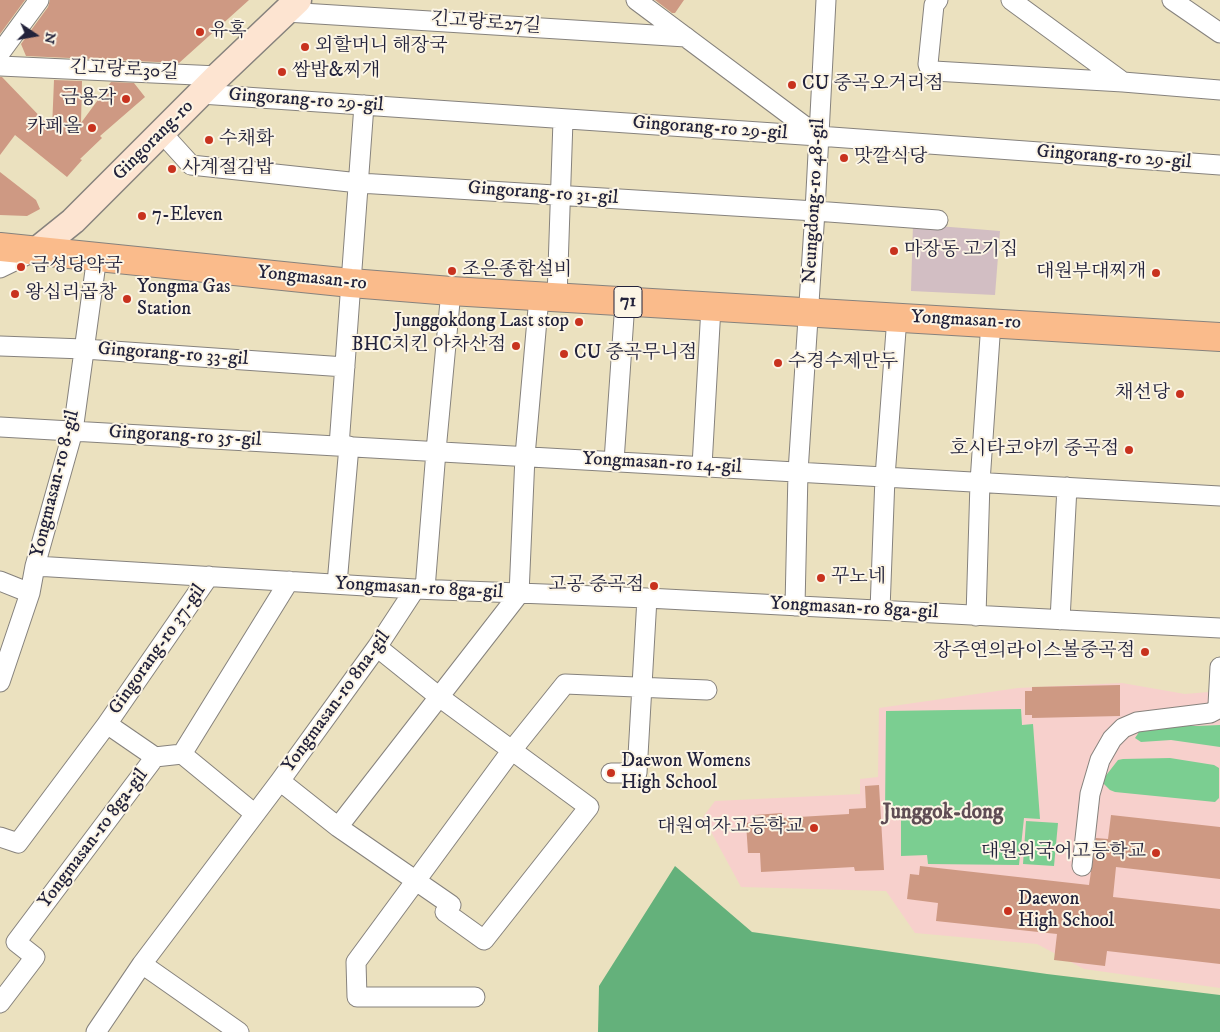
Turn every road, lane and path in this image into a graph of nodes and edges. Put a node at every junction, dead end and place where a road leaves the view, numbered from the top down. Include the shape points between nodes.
1 (39, 0) edge
2 (636, 0) edge
3 (826, 0) edge
4 (1011, 0) edge
5 (1172, 0) edge
6 (931, 2) edge
7 (292, 6) edge
8 (1220, 34) edge
9 (686, 37) junction
10 (0, 53) edge
11 (0, 66) edge
12 (1123, 82) junction
13 (209, 85) junction
14 (1220, 90) edge
15 (364, 105) junction
16 (563, 120) junction
17 (162, 133) junction
18 (818, 136) junction
19 (1220, 165) edge
20 (359, 182) junction
21 (560, 195) junction
22 (815, 211) junction
23 (938, 220) dead end
24 (0, 247) edge
25 (37, 250) junction
26 (97, 256) junction
27 (0, 268) edge
28 (351, 283) junction
29 (451, 291) junction
30 (548, 298) junction
31 (625, 302) junction
32 (712, 307) junction
33 (809, 312) junction
34 (897, 317) junction
35 (991, 322) junction
36 (1220, 338) edge
37 (0, 346) edge
38 (84, 349) junction
39 (345, 367) junction
40 (0, 427) edge
41 (73, 431) junction
42 (344, 446) junction
43 (436, 451) junction
44 (525, 456) junction
45 (614, 461) junction
46 (702, 466) junction
47 (798, 472) junction
48 (885, 477) junction
49 (980, 482) junction
50 (1067, 487) junction
51 (1220, 496) edge
52 (35, 566) junction
53 (208, 576) junction
54 (0, 581) edge
55 (290, 582) junction
56 (337, 584) junction
57 (420, 589) junction
58 (30, 592) junction
59 (519, 594) junction
60 (647, 598) junction
61 (795, 606) junction
62 (880, 610) junction
63 (976, 616) junction
64 (1060, 620) junction
65 (1220, 628) edge
66 (377, 647) junction
67 (1220, 667) edge
68 (1220, 679) edge
69 (0, 682) edge
70 (642, 688) junction
71 (707, 690) dead end
72 (438, 696) junction
73 (107, 724) junction
74 (512, 750) junction
75 (182, 754) junction
76 (155, 757) junction
77 (611, 773) dead end
78 (280, 781) junction
79 (255, 814) junction
80 (338, 827) junction
81 (0, 837) edge
82 (1082, 866) dead end
83 (416, 880) junction
84 (142, 964) junction
85 (475, 997) dead end
86 (0, 1003) edge
87 (96, 1032) edge
88 (239, 1032) edge

1 - 10 street
2 - 9 street
3 - 18 street, Neungdong-ro 48-gil
4 - 12 street
5 - 8 street
6 - 12 street via 928,64 931,71
7 - 9 street, 긴고랑로27길
7 - 13 main road, Gingorang-ro
9 - 18 street
11 - 13 street, 긴고랑로30길
12 - 14 street
13 - 15 street, Gingorang-ro 29-gil
13 - 17 main road, Gingorang-ro
15 - 16 street, Gingorang-ro 29-gil
15 - 20 street
16 - 18 street, Gingorang-ro 29-gil
16 - 21 street
17 - 20 street, Gingorang-ro 31-gil via 192,166
17 - 25 main road, Gingorang-ro via 73,221
18 - 19 street, Gingorang-ro 29-gil
18 - 22 street, Neungdong-ro 48-gil
20 - 21 street, Gingorang-ro 31-gil
20 - 28 street
21 - 22 street, Gingorang-ro 31-gil
21 - 30 street
22 - 23 street, Gingorang-ro 31-gil
22 - 33 street, Neungdong-ro 48-gil
24 - 25 main road, Yongmasan-ro / 71
25 - 26 main road, Yongmasan-ro / 71
25 - 27 street, Gingorang-ro
26 - 28 main road, Yongmasan-ro / 71
26 - 38 street, Yongmasan-ro 8-gil
28 - 29 main road, Yongmasan-ro / 71
28 - 39 street
29 - 30 main road, Yongmasan-ro / 71
29 - 43 street
30 - 31 main road, Yongmasan-ro / 71
30 - 44 street
31 - 32 main road, Yongmasan-ro / 71
31 - 45 street
32 - 33 main road, Yongmasan-ro / 71
32 - 46 street
33 - 34 main road, Yongmasan-ro / 71
33 - 47 street, Neungdong-ro 48-gil
34 - 35 main road, Yongmasan-ro / 71
34 - 48 street
35 - 36 main road, Yongmasan-ro / 71
35 - 49 street
37 - 38 street, Gingorang-ro 33-gil
38 - 39 street, Gingorang-ro 33-gil
38 - 41 street, Yongmasan-ro 8-gil
39 - 42 street
40 - 41 street, Gingorang-ro 35-gil
41 - 42 street, Gingorang-ro 35-gil
41 - 52 street, Yongmasan-ro 8-gil
42 - 43 street, Gingorang-ro 35-gil
42 - 56 street
43 - 44 street, Yongmasan-ro 14-gil
43 - 57 street
44 - 45 street, Yongmasan-ro 14-gil
44 - 59 street
45 - 46 street, Yongmasan-ro 14-gil
46 - 47 street, Yongmasan-ro 14-gil
47 - 48 street, Yongmasan-ro 14-gil
47 - 61 street, Neungdong-ro 48-gil
48 - 49 street, Yongmasan-ro 14-gil
48 - 62 street
49 - 50 street, Yongmasan-ro 14-gil
49 - 63 street
50 - 51 street, Yongmasan-ro 14-gil
50 - 64 street
52 - 53 street, Yongmasan-ro 8ga-gil
52 - 58 street, Yongmasan-ro 8-gil
53 - 55 street, Yongmasan-ro 8ga-gil
53 - 73 street, Gingorang-ro 37-gil
54 - 58 street
55 - 56 street, Yongmasan-ro 8ga-gil
55 - 75 street
56 - 57 street, Yongmasan-ro 8ga-gil
57 - 59 street, Yongmasan-ro 8ga-gil
57 - 66 street, Yongmasan-ro 8na-gil
58 - 69 street, Yongmasan-ro 8-gil
59 - 60 street, Yongmasan-ro 8ga-gil
59 - 72 street, Yongmasan-ro 8ga-gil
60 - 61 street, Yongmasan-ro 8ga-gil
60 - 70 street
61 - 62 street, Yongmasan-ro 8ga-gil
62 - 63 street, Yongmasan-ro 8ga-gil
63 - 64 street, Yongmasan-ro 8ga-gil
64 - 65 street, Yongmasan-ro 8ga-gil
66 - 72 street
66 - 78 street, Yongmasan-ro 8na-gil
67 - 68 street
68 - 82 street via 1218,705 1213,712 1137,722 1122,728 1112,739 1100,760 1090,794
70 - 71 street
70 - 74 street via 565,684
70 - 77 street via 637,773
72 - 74 street
72 - 80 street, Yongmasan-ro 8ga-gil
73 - 76 street, Gingorang-ro 37-gil
73 - 81 street, Gingorang-ro 37-gil via 18,843
74 - 83 street
74 - 83 street via 589,807 484,940 445,912 451,905
75 - 76 street, Yongmasan-ro 8ga-gil
75 - 79 street
76 - 86 street, Yongmasan-ro 8ga-gil via 16,942 35,957
78 - 79 street, Yongmasan-ro 8na-gil
78 - 80 street
79 - 84 street, Yongmasan-ro 8na-gil
80 - 83 street
83 - 85 street via 356,962 357,997
84 - 87 street, Yongmasan-ro 8na-gil
84 - 88 street

